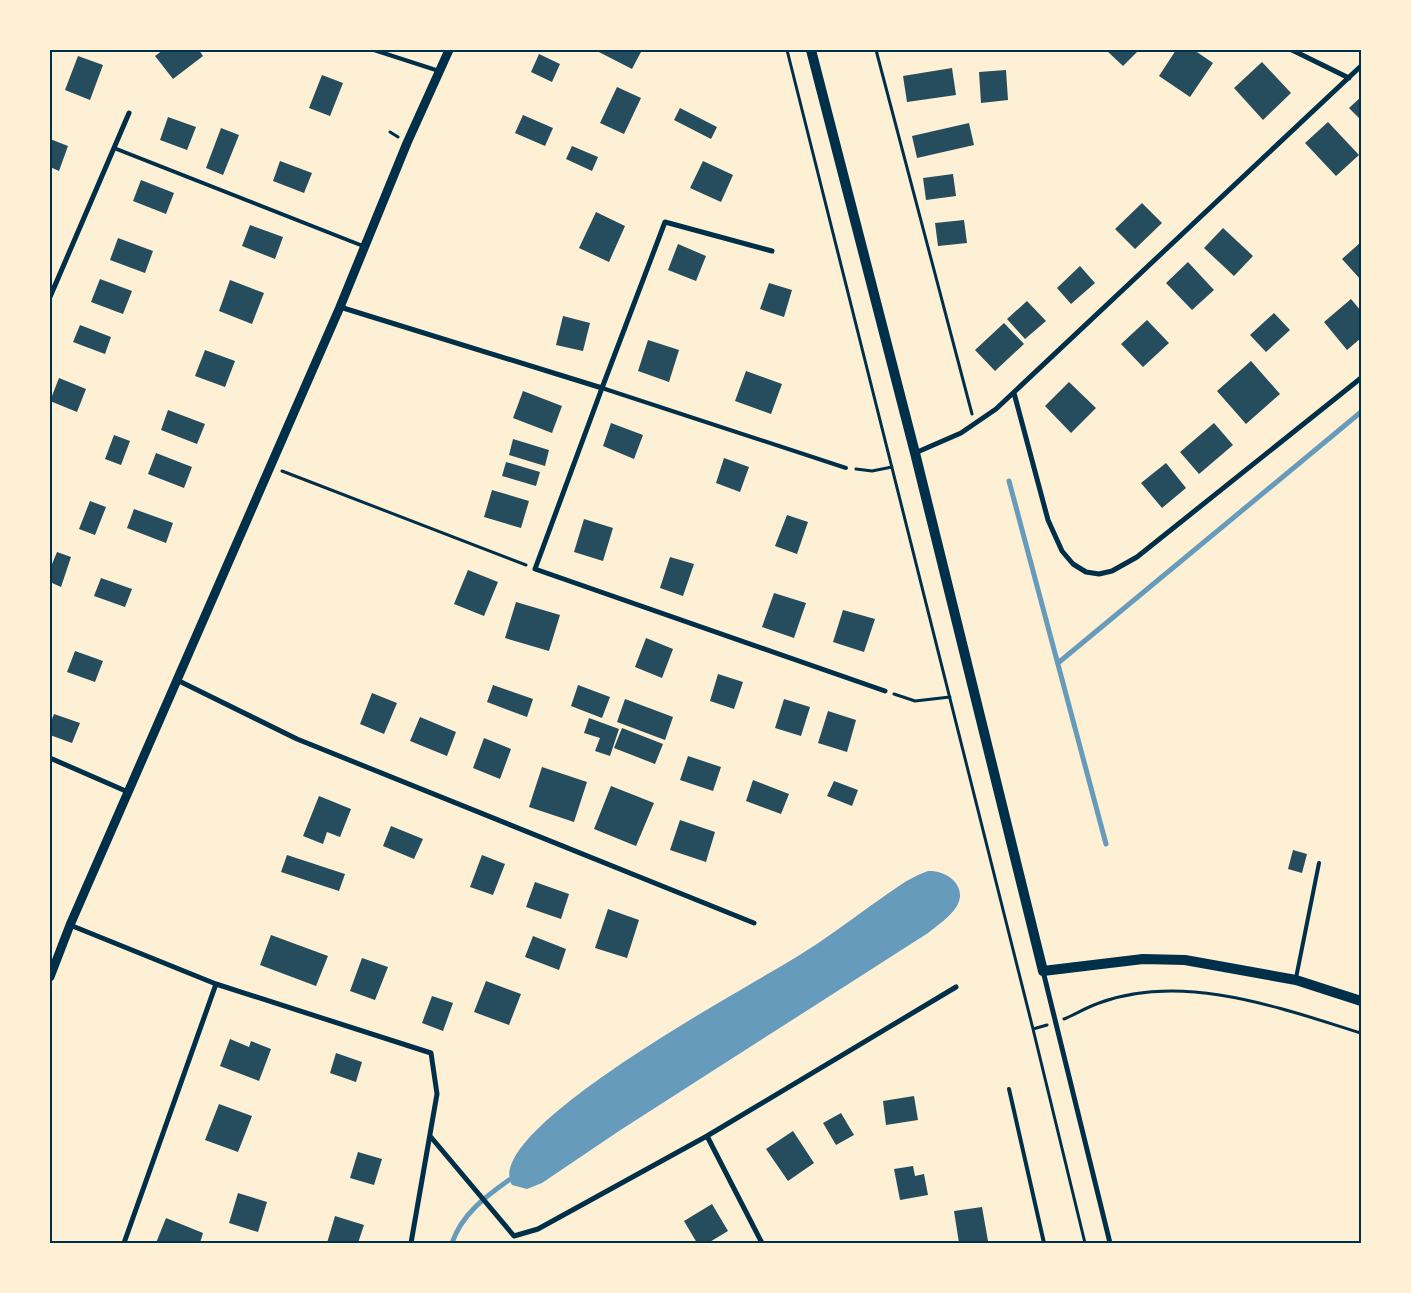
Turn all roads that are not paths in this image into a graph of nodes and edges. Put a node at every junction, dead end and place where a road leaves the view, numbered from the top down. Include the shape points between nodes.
1 (374, 50) edge
2 (449, 50) edge
3 (811, 50) edge
4 (1292, 50) edge
5 (1361, 66) edge
6 (439, 71) junction
7 (1349, 78) junction
8 (128, 113) dead end
9 (114, 148) junction
10 (366, 247) junction
11 (772, 251) dead end
12 (50, 298) edge
13 (340, 307) junction
14 (1361, 378) edge
15 (602, 388) junction
16 (1014, 393) junction
17 (915, 453) junction
18 (846, 468) road end
19 (177, 680) junction
20 (884, 691) road end
21 (50, 758) edge
22 (128, 792) junction
23 (1319, 863) dead end
24 (754, 923) dead end
25 (70, 926) junction
26 (1043, 971) junction
27 (50, 977) edge
28 (1296, 980) junction
29 (216, 984) junction
30 (956, 987) dead end
31 (1361, 1001) edge
32 (1009, 1090) dead end
33 (430, 1136) junction
34 (707, 1136) junction
35 (124, 1243) edge
36 (411, 1243) edge
37 (762, 1243) edge
38 (1044, 1243) edge
39 (1110, 1243) edge

1 - 6 lane
2 - 6 street
3 - 17 main road
4 - 7 street
5 - 7 street
6 - 10 street
7 - 16 street
8 - 9 street
9 - 10 lane
9 - 12 street
10 - 13 street
11 - 15 street via 664,222
13 - 15 street
13 - 19 street
14 - 16 street via 1137,557 1112,571 1099,574 1086,572 1073,564 1054,537
15 - 18 lane
15 - 20 street via 535,569
16 - 17 street via 975,424 945,442
17 - 26 main road
19 - 22 street
19 - 24 street via 297,739
21 - 22 street
22 - 25 street
23 - 28 lane
25 - 27 street
25 - 29 street
26 - 28 main road via 1143,959 1186,960
26 - 39 street
28 - 31 main road
29 - 33 street via 431,1053 437,1094
29 - 35 street
30 - 34 street
32 - 38 lane
33 - 34 street via 514,1236 538,1229
33 - 36 street
34 - 37 street

